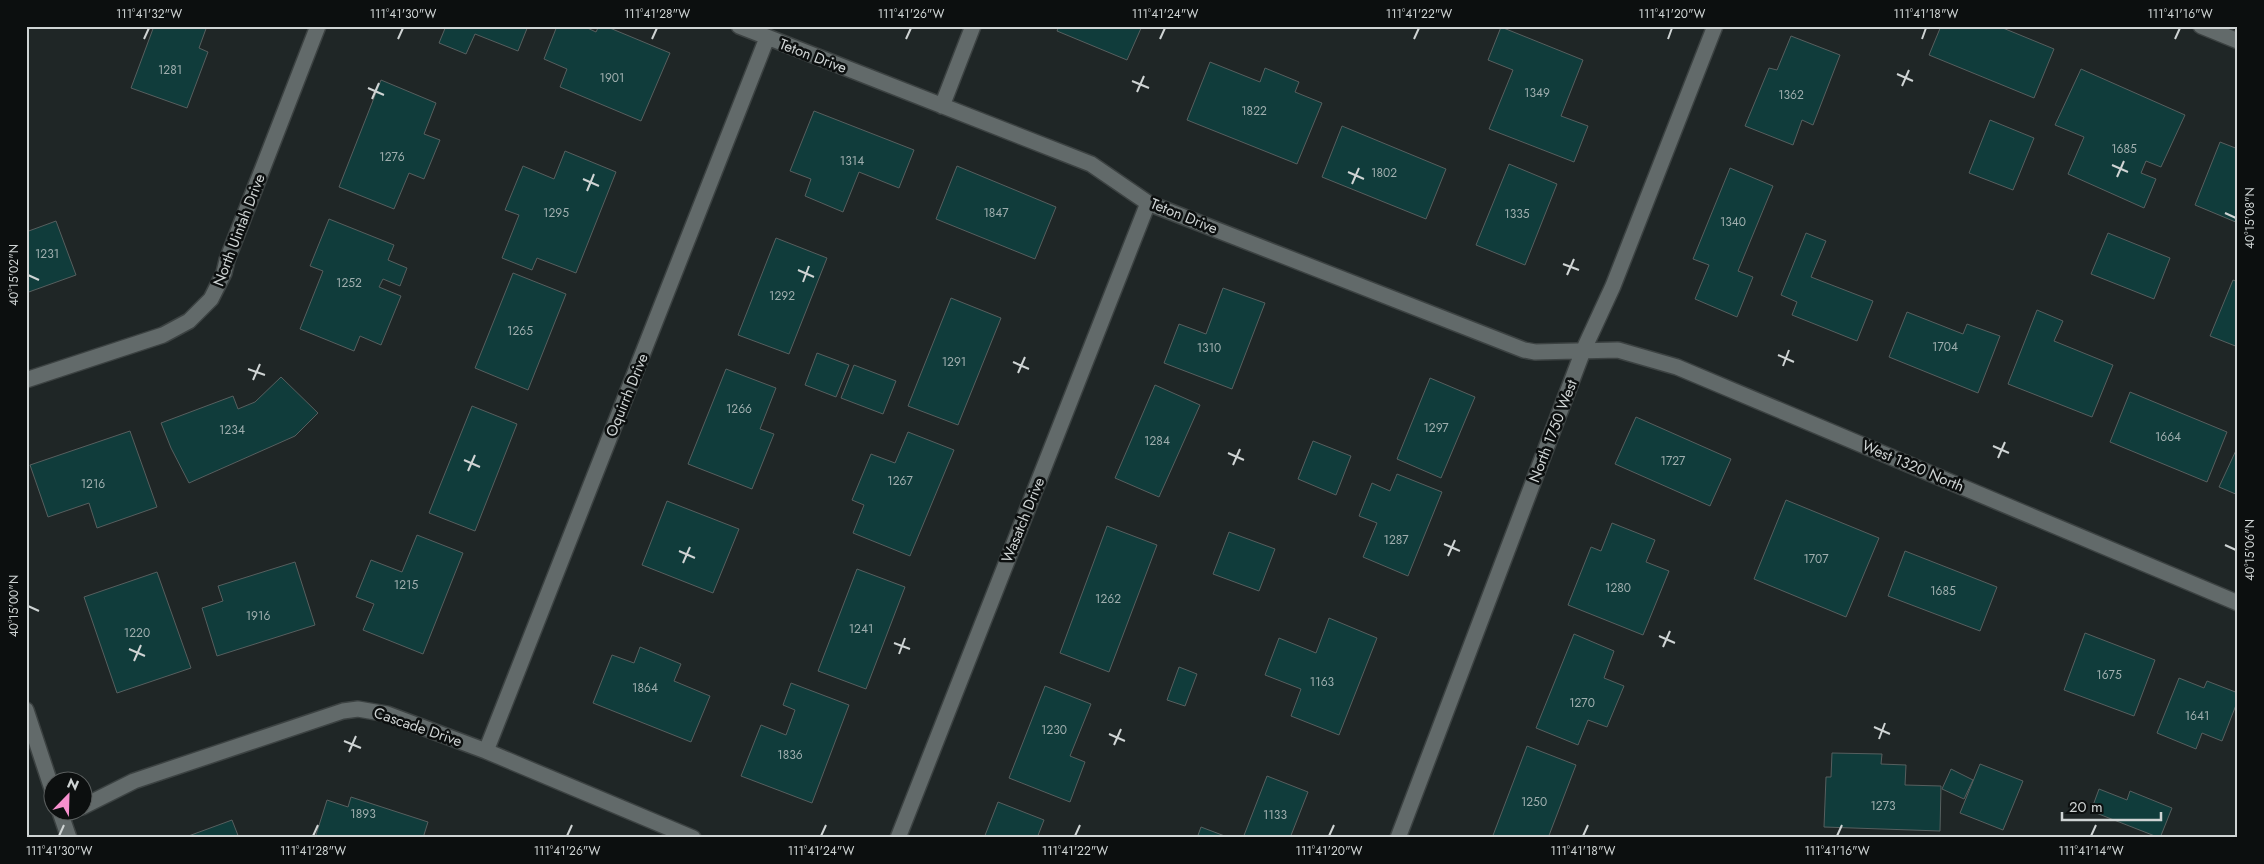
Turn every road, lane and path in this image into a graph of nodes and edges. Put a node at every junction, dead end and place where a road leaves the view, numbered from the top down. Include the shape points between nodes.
1 (318, 26) edge
2 (739, 26) edge
3 (973, 26) edge
4 (1715, 26) edge
5 (2202, 26) edge
6 (768, 38) junction
7 (2238, 41) edge
8 (942, 106) junction
9 (1148, 202) junction
10 (1583, 351) junction
11 (26, 380) edge
12 (2238, 602) edge
13 (26, 710) edge
14 (486, 751) junction
15 (46, 772) edge
16 (92, 802) edge
17 (67, 822) edge
18 (69, 838) edge
19 (693, 838) edge
20 (898, 838) edge
21 (1398, 838) edge

1 - 11 street, North Uintah Drive via 224,273 210,299 189,321 163,336
2 - 6 street, Teton Drive
3 - 8 street
4 - 10 street, North 1750 West via 1613,286
5 - 7 street
6 - 8 street, Teton Drive
6 - 14 street, Oquirrh Drive
8 - 9 street, Teton Drive via 1091,164
9 - 10 street, Teton Drive via 1524,350
9 - 20 street, Wasatch Drive
10 - 12 street, West 1320 North via 1618,350 1677,368
10 - 21 street, North 1750 West
13 - 15 street
14 - 16 street, Cascade Drive via 387,714 358,709 343,711 134,781
14 - 19 street, Cascade Drive
17 - 18 street

